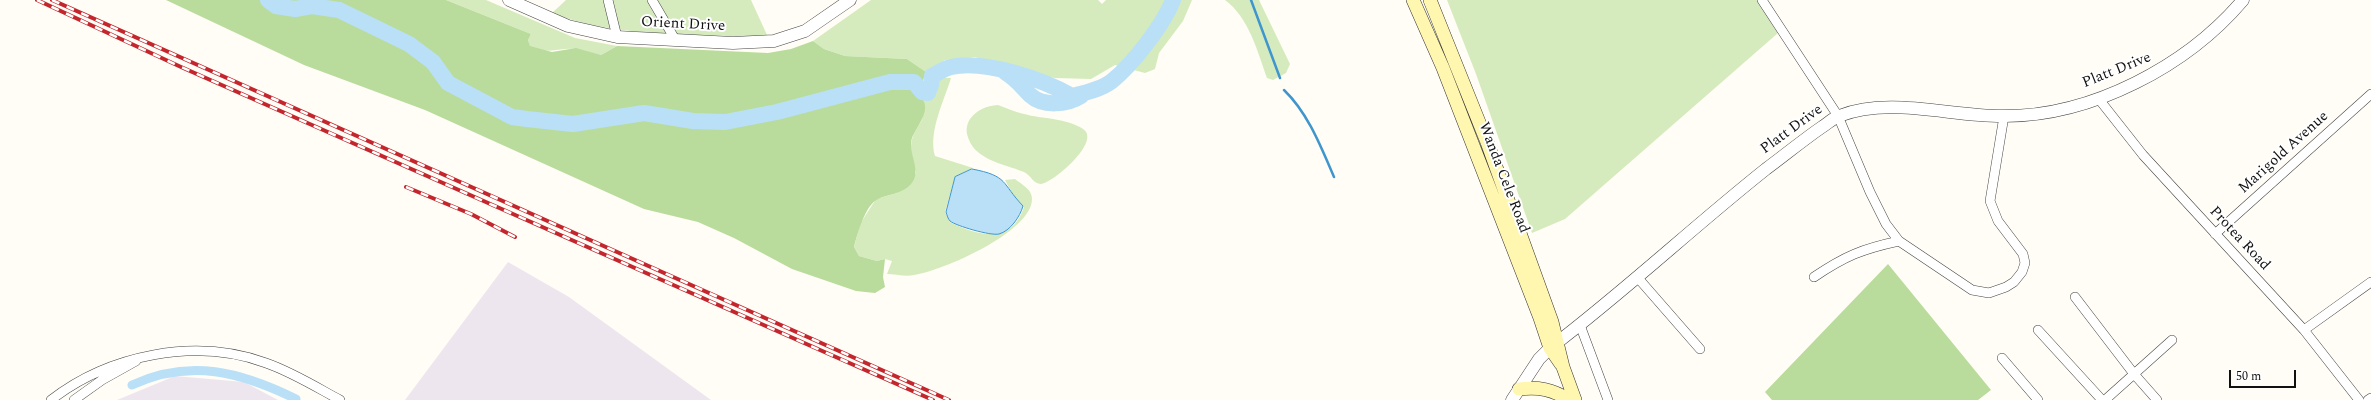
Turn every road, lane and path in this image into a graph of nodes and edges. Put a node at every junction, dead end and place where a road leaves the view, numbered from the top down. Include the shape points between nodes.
1 (509, 0) edge
2 (608, 0) edge
3 (652, 0) edge
4 (850, 0) edge
5 (1413, 0) edge
6 (1430, 0) edge
7 (1762, 0) edge
8 (2243, 0) edge
9 (617, 37) junction
10 (676, 41) junction
11 (2371, 94) edge
12 (2098, 98) junction
13 (1838, 116) junction
14 (2004, 116) junction
15 (2215, 234) junction
16 (1899, 241) junction
17 (1814, 277) dead end
18 (1638, 278) junction
19 (2371, 282) edge
20 (2075, 297) dead end
21 (1580, 325) junction
22 (2038, 330) dead end
23 (2304, 330) junction
24 (2172, 340) dead end
25 (1554, 345) junction
26 (1700, 349) dead end
27 (2002, 358) dead end
28 (139, 359) junction
29 (2134, 374) junction
30 (1516, 394) edge
31 (2371, 398) edge
32 (51, 400) edge
33 (74, 400) edge
34 (340, 400) edge
35 (1569, 400) edge
36 (1575, 400) edge
37 (1608, 400) edge
38 (2038, 400) edge
39 (2103, 400) edge
40 (2157, 400) edge
41 (2359, 400) edge
42 (2368, 400) edge

1 - 9 street, Orient Drive via 568,26
2 - 9 street
3 - 10 street
4 - 10 street, Orient Drive via 805,31 774,41
5 - 25 main road, Wanda Cele Road
6 - 25 main road, Wanda Cele Road via 1484,134
7 - 13 street
8 - 12 street, Platt Drive via 2230,15 2176,61 2138,82
9 - 10 street, Orient Drive
11 - 15 street, Marigold Avenue
12 - 14 street, Platt Drive via 2040,113
12 - 15 street, Protea Road via 2142,155
13 - 14 street, Platt Drive via 1878,108 1913,108
13 - 16 street via 1870,192 1886,224
13 - 18 street, Platt Drive via 1726,200
14 - 16 street via 1990,201 1998,221 2023,254 2025,263 2014,282 1989,293 1972,290
15 - 23 street, Protea Road
16 - 17 street via 1857,251
18 - 21 street, Platt Drive
18 - 26 street
19 - 23 street
20 - 29 street
21 - 25 street, Platt Drive
21 - 37 street
22 - 39 street
23 - 41 street, Protea Road
24 - 29 street
25 - 30 street, Platt Drive via 1539,359
25 - 36 main road, Wanda Cele Road
27 - 38 street
28 - 32 street via 95,372
28 - 33 street
28 - 34 street via 175,352 216,352 266,363
29 - 39 street
29 - 40 street
30 - 35 main road via 1544,388 1553,390
31 - 42 street

